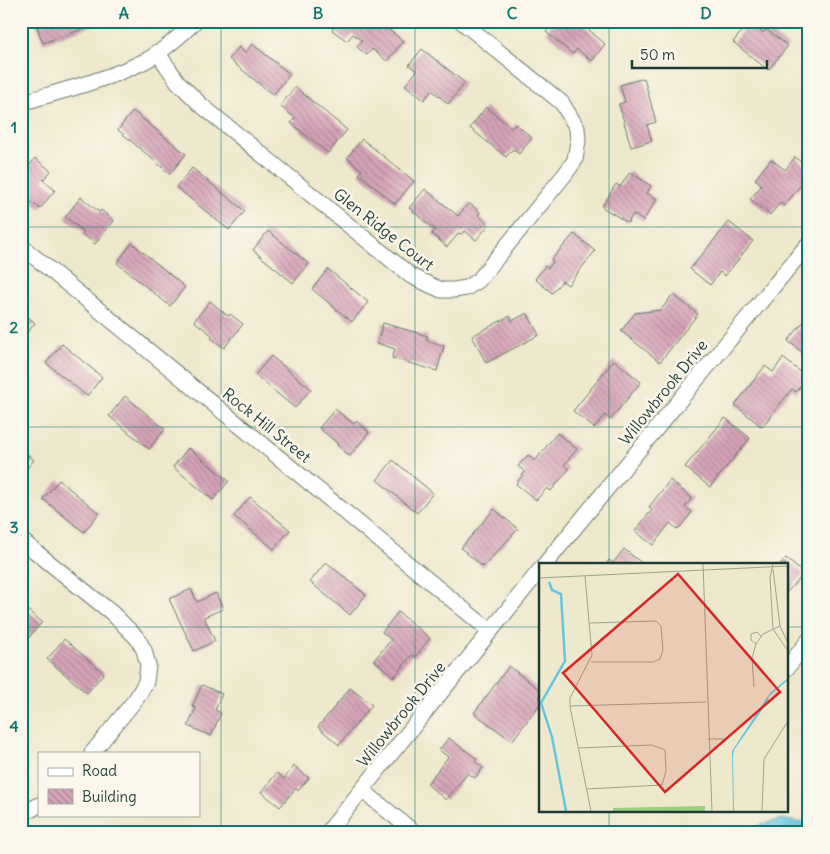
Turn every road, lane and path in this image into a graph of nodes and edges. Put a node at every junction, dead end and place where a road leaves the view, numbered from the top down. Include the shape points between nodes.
1 (195, 21) edge
2 (461, 21) edge
3 (157, 52) junction
4 (21, 103) edge
5 (809, 243) edge
6 (21, 246) edge
7 (21, 540) edge
8 (546, 563) edge
9 (539, 571) edge
10 (490, 631) junction
11 (809, 640) edge
12 (788, 666) edge
13 (93, 752) edge
14 (362, 790) junction
15 (38, 806) edge
16 (21, 811) edge
17 (327, 833) edge
18 (415, 833) edge

1 - 3 street
2 - 3 street, Glen Ridge Court via 562,103 577,128 578,141 574,160 566,173 478,282 454,290 441,290 411,276 201,105 178,82
3 - 4 street via 144,62 113,74
5 - 8 street, Willowbrook Drive
6 - 10 street, Rock Hill Street
7 - 13 street via 112,613 144,650 148,665 146,682
9 - 10 street, Willowbrook Drive
10 - 14 street, Willowbrook Drive
11 - 12 street
14 - 17 street, Willowbrook Drive
14 - 18 street
15 - 16 street

